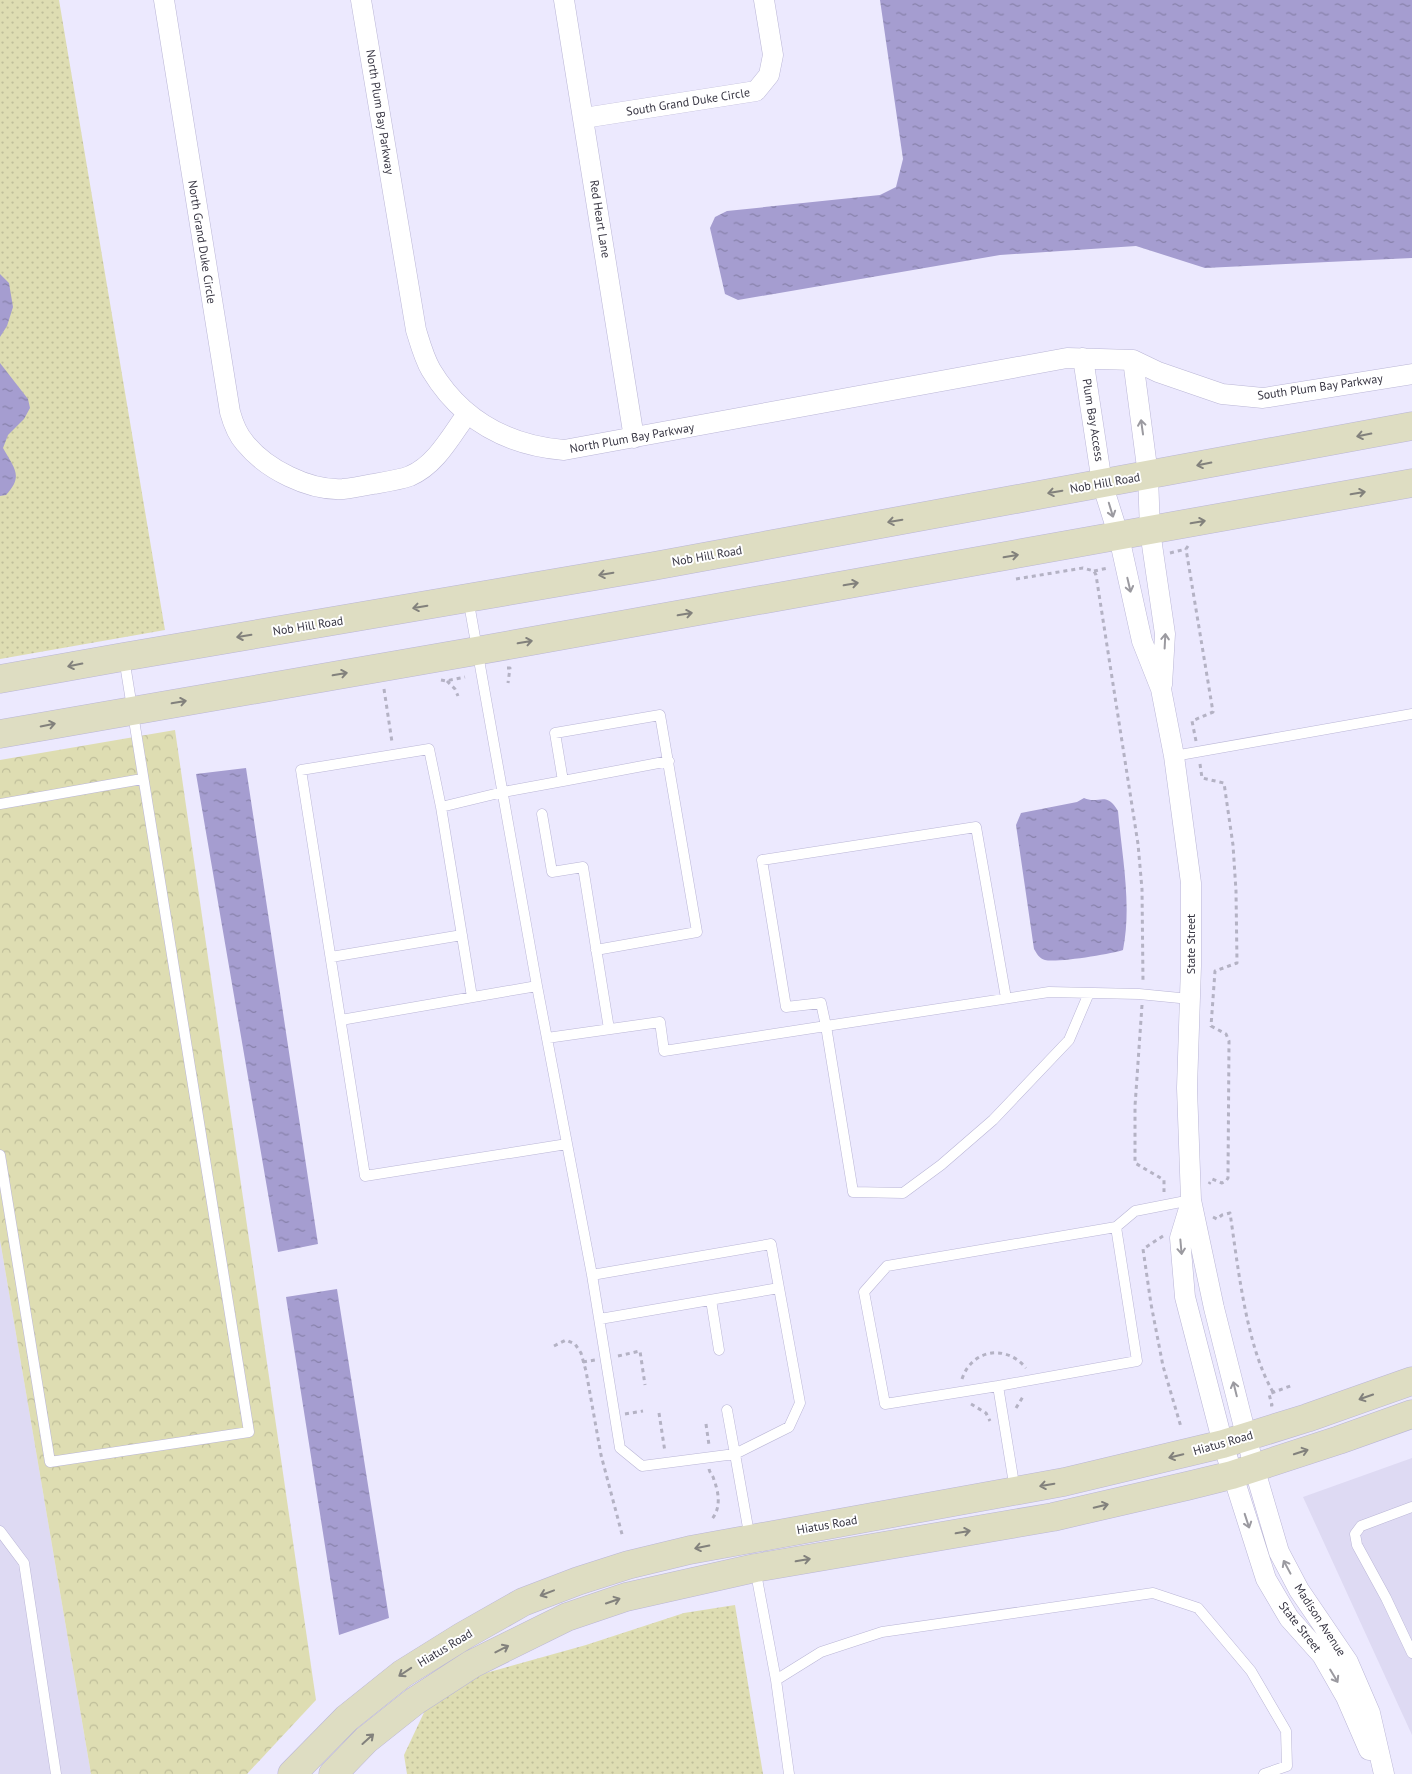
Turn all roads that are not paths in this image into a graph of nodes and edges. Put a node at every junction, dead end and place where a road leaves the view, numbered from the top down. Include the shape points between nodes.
1 (164, 0) edge
2 (361, 0) edge
3 (564, 0) edge
4 (764, 0) edge
5 (584, 118) junction
6 (1084, 358) junction
7 (1133, 360) junction
8 (1412, 374) edge
9 (467, 414) junction
10 (1412, 426) edge
11 (634, 438) junction
12 (1148, 475) junction
13 (1102, 483) junction
14 (1412, 483) edge
15 (1150, 531) junction
16 (1119, 537) junction
17 (468, 598) junction
18 (123, 657) junction
19 (479, 662) junction
20 (0, 680) edge
21 (1161, 689) junction
22 (131, 710) junction
23 (1412, 714) edge
24 (0, 734) edge
25 (1174, 756) junction
26 (669, 761) junction
27 (142, 778) junction
28 (563, 782) junction
29 (503, 792) junction
30 (0, 804) edge
31 (441, 807) junction
32 (542, 814) dead end
33 (462, 935) junction
34 (596, 950) junction
35 (331, 957) junction
36 (537, 986) junction
37 (1089, 993) junction
38 (472, 998) junction
39 (1006, 998) junction
40 (1190, 999) junction
41 (341, 1020) junction
42 (826, 1026) junction
43 (609, 1029) junction
44 (547, 1038) junction
45 (567, 1144) junction
46 (0, 1155) edge
47 (1200, 1196) junction
48 (1116, 1227) junction
49 (592, 1275) junction
50 (778, 1288) junction
51 (711, 1300) junction
52 (600, 1318) junction
53 (719, 1350) dead end
54 (1412, 1381) edge
55 (998, 1386) junction
56 (727, 1410) dead end
57 (1412, 1414) edge
58 (1237, 1431) junction
59 (735, 1454) junction
60 (1243, 1471) junction
61 (1015, 1491) junction
62 (1412, 1506) edge
63 (0, 1531) edge
64 (753, 1553) junction
65 (1412, 1653) edge
66 (776, 1680) junction
67 (56, 1774) edge
68 (292, 1774) edge
69 (333, 1774) edge
70 (790, 1774) edge
71 (1264, 1774) edge
72 (1379, 1774) edge
73 (1384, 1774) edge

1 - 9 street, North Grand Duke Circle via 230,412 245,444 274,469 297,480 341,489 410,476 442,449
2 - 9 street, North Plum Bay Parkway via 416,330 430,368
3 - 5 street, Red Heart Lane
4 - 5 street, South Grand Duke Circle via 772,54 769,76 756,91
5 - 11 street, Red Heart Lane
6 - 7 street, South Plum Bay Parkway
6 - 11 street, North Plum Bay Parkway via 1057,360
6 - 13 street, Plum Bay Access
7 - 8 street, South Plum Bay Parkway via 1222,394 1263,398
12 -> 7 street
9 - 11 street, North Plum Bay Parkway via 490,429 540,448 564,450
10 -> 12 main road, Nob Hill Road
12 - 13 main road, Nob Hill Road
12 - 15 street, State Street
13 -> 16 street, Plum Bay Access
13 -> 17 main road, Nob Hill Road
15 -> 14 main road
15 - 16 main road
21 -> 15 street, State Street via 1165,634
19 -> 16 main road
16 -> 21 street, State Street via 1142,641
17 -> 18 main road, Nob Hill Road
17 - 19 lane
18 -> 20 main road, Nob Hill Road
18 - 22 lane
22 -> 19 main road
19 - 29 lane
21 - 25 street, State Street
24 -> 22 main road
22 - 27 lane
23 - 25 lane
25 - 40 street, State Street via 1191,883
26 - 28 lane
26 - 28 lane via 660,715 555,733
26 - 34 lane via 697,932
27 - 30 lane
27 - 46 lane via 249,1432 50,1462
28 - 29 lane
29 - 31 lane
29 - 36 lane
31 - 33 lane
31 - 35 lane via 429,749 301,770
32 - 34 lane via 552,872 583,868
33 - 35 lane
33 - 38 lane
34 - 43 lane
35 - 41 lane
36 - 38 lane
36 - 44 lane
37 - 39 lane via 1049,992
37 - 40 lane
37 - 42 lane via 1069,1040 993,1120 903,1193 853,1192
38 - 41 lane
39 - 42 lane
39 - 42 lane via 976,827 762,860 786,1007 821,1003
40 - 47 street, State Street via 1187,1088
41 - 45 lane via 365,1176
42 - 43 lane via 664,1051 660,1022
43 - 44 lane
44 - 45 lane
45 - 49 lane
47 - 48 lane via 1135,1211
58 -> 47 street, State Street via 1214,1308
47 -> 58 street, State Street via 1180,1238 1185,1297
48 - 55 lane via 1137,1361
48 - 55 lane via 886,1266 864,1292 884,1404
49 - 50 lane via 771,1244
49 - 52 lane
50 - 51 lane
50 - 59 lane via 800,1403 789,1427
51 - 52 lane
51 - 53 lane
52 - 59 lane via 620,1448 642,1466
54 -> 58 main road, Hiatus Road via 1307,1418
55 - 61 lane
56 - 59 lane
60 -> 57 main road, Hiatus Road
58 - 60 street
58 -> 61 main road, Hiatus Road via 1064,1482
59 - 64 lane
64 -> 60 main road, Hiatus Road via 1053,1517
60 -> 72 street, State Street via 1266,1579 1289,1618 1322,1655 1346,1697
73 -> 60 street, Madison Avenue via 1370,1713 1348,1662 1299,1590
61 - 64 main road, Hiatus Road
62 - 65 lane via 1361,1526 1355,1534 1357,1545
63 - 67 lane via 24,1563
64 - 66 lane
64 -> 68 main road, Hiatus Road via 690,1550 628,1565 523,1602 402,1674 347,1718
69 -> 64 main road, Hiatus Road via 366,1740 415,1701 472,1664 567,1616
66 - 70 lane
66 - 71 lane via 821,1652 882,1632 1153,1593 1198,1608 1251,1671 1286,1732 1287,1766

